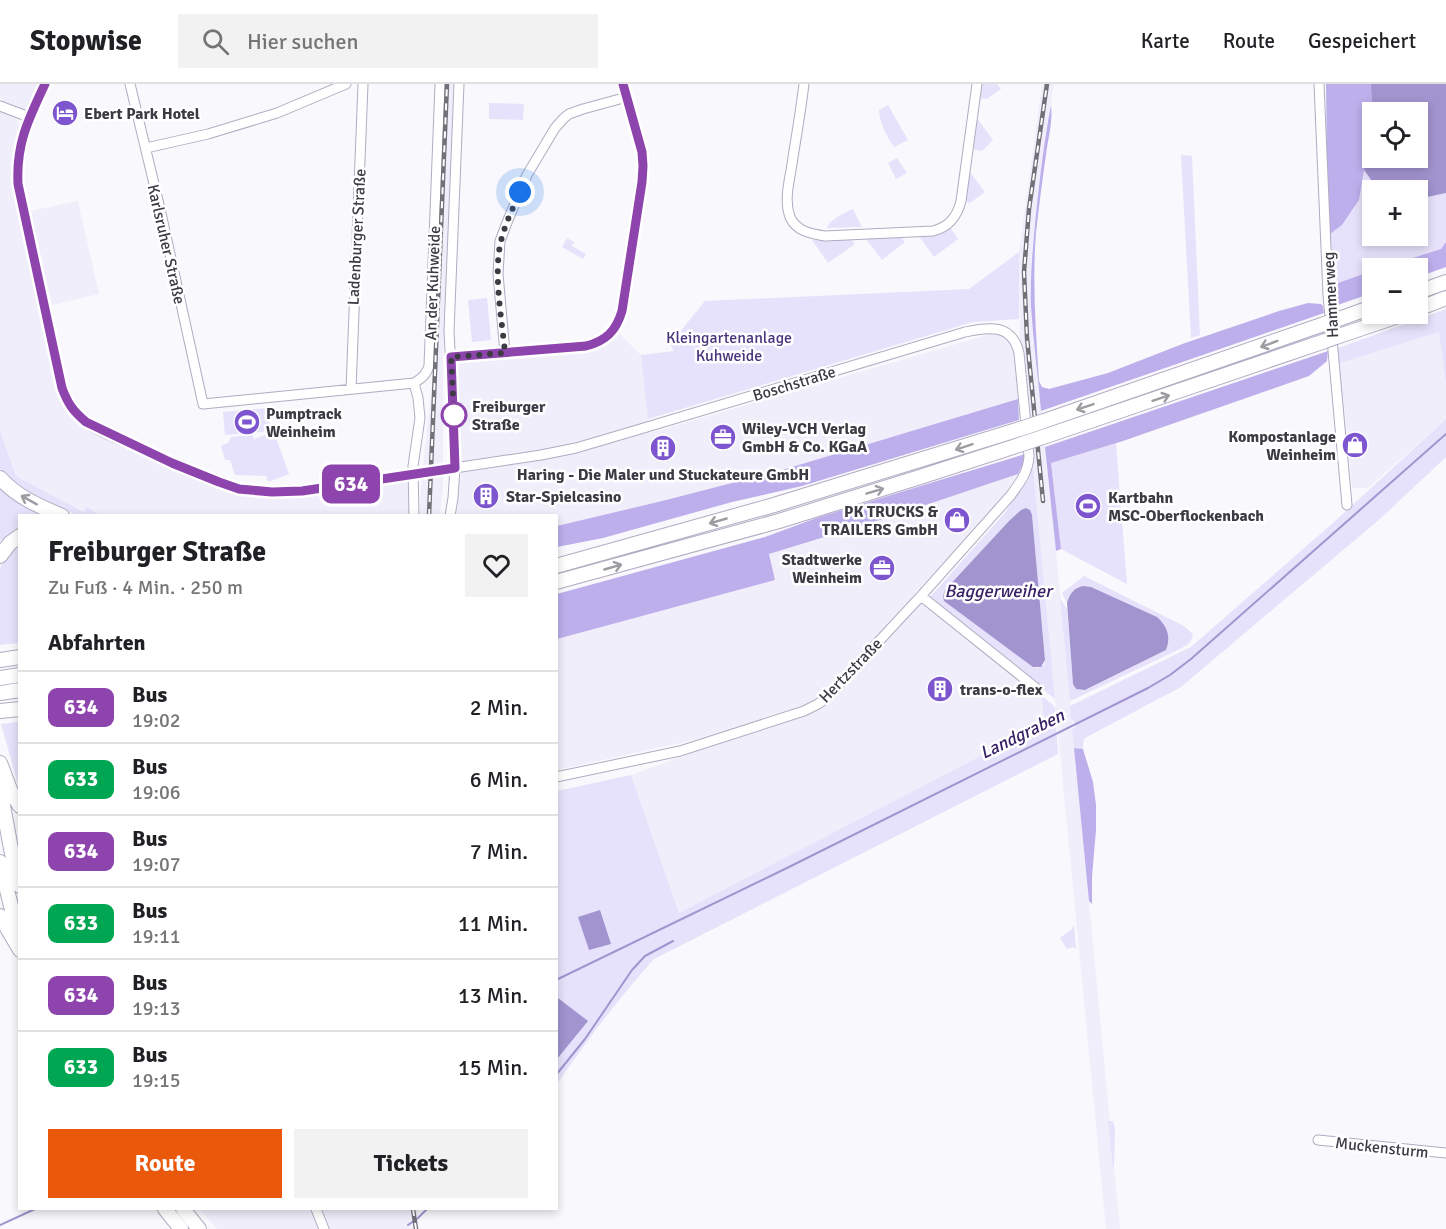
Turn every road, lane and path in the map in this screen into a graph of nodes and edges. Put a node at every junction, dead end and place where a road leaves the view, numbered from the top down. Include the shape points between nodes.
1 (45, 84) edge
2 (130, 84) edge
3 (346, 84) edge
4 (363, 84) edge
5 (440, 84) edge
6 (459, 84) edge
7 (623, 84) edge
8 (804, 84) edge
9 (977, 84) edge
10 (1319, 84) edge
11 (627, 97) junction
12 (0, 106) edge
13 (29, 117) junction
14 (146, 148) junction
15 (1446, 282) edge
16 (1428, 288) edge
17 (1446, 298) edge
18 (1428, 305) edge
19 (1362, 311) edge
20 (1375, 324) edge
21 (505, 353) junction
22 (451, 357) junction
23 (414, 383) junction
24 (351, 389) junction
25 (1025, 450) junction
26 (455, 468) junction
27 (413, 474) junction
28 (0, 478) edge
29 (1347, 505) dead end
30 (58, 514) edge
31 (414, 514) edge
32 (450, 514) edge
33 (18, 537) edge
34 (0, 556) edge
35 (558, 565) edge
36 (558, 581) edge
37 (921, 596) junction
38 (18, 657) edge
39 (0, 660) edge
40 (18, 675) edge
41 (0, 678) edge
42 (1036, 688) dead end
43 (18, 690) edge
44 (1, 693) edge
45 (18, 709) edge
46 (2, 711) edge
47 (0, 763) edge
48 (558, 777) edge
49 (0, 789) edge
50 (18, 803) edge
51 (0, 862) edge
52 (18, 878) edge
53 (0, 916) edge
54 (18, 926) edge
55 (18, 947) edge
56 (1318, 1140) dead end
57 (1446, 1153) edge
58 (166, 1210) edge
59 (184, 1210) edge
60 (315, 1210) edge
61 (181, 1229) edge
62 (199, 1229) edge
63 (324, 1229) edge

1 - 13 street
2 - 14 street, Karlsruher Straße
3 - 14 street via 277,113
4 - 24 street, Ladenburger Straße
5 - 23 street, An der Kuhweide via 429,366 422,379
6 - 22 street
7 - 11 street
8 - 9 street via 788,209 799,228 825,236 933,231 953,220 961,201
10 - 29 street, Hammerweg via 1328,295
11 - 21 street via 569,114 555,128 527,175 500,241 498,273
11 - 21 street via 643,166 619,320 610,334 586,346
12 - 13 street
13 - 27 street via 18,158 18,184 62,388 75,413 110,435 239,489 302,491
14 - 24 street, Karlsruher Straße via 203,404
15 - 16 highway
17 - 18 highway
19 -> 35 highway, bridge via 1020,429 774,505
25 -> 20 highway, bridge via 1046,436
21 - 22 street
22 - 26 street
23 - 24 street
23 - 27 street via 420,418
25 - 26 street, Boschstraße via 1018,347 1007,333 985,328 576,448
36 -> 25 highway
25 - 37 street, Hertzstraße via 1029,464 1024,478
26 - 27 street
26 - 32 street
27 - 31 street
30 -> 28 highway via 23,497
33 - 34 highway
37 - 42 street
37 - 48 street, Hertzstraße via 825,699 812,708 680,750
38 - 39 highway
40 - 41 highway
43 - 44 highway
45 - 46 highway
47 - 50 highway
49 - 52 highway
51 - 54 highway
53 - 55 highway
56 - 57 street, Muckensturm
58 - 61 highway
59 - 62 highway
60 - 63 street

